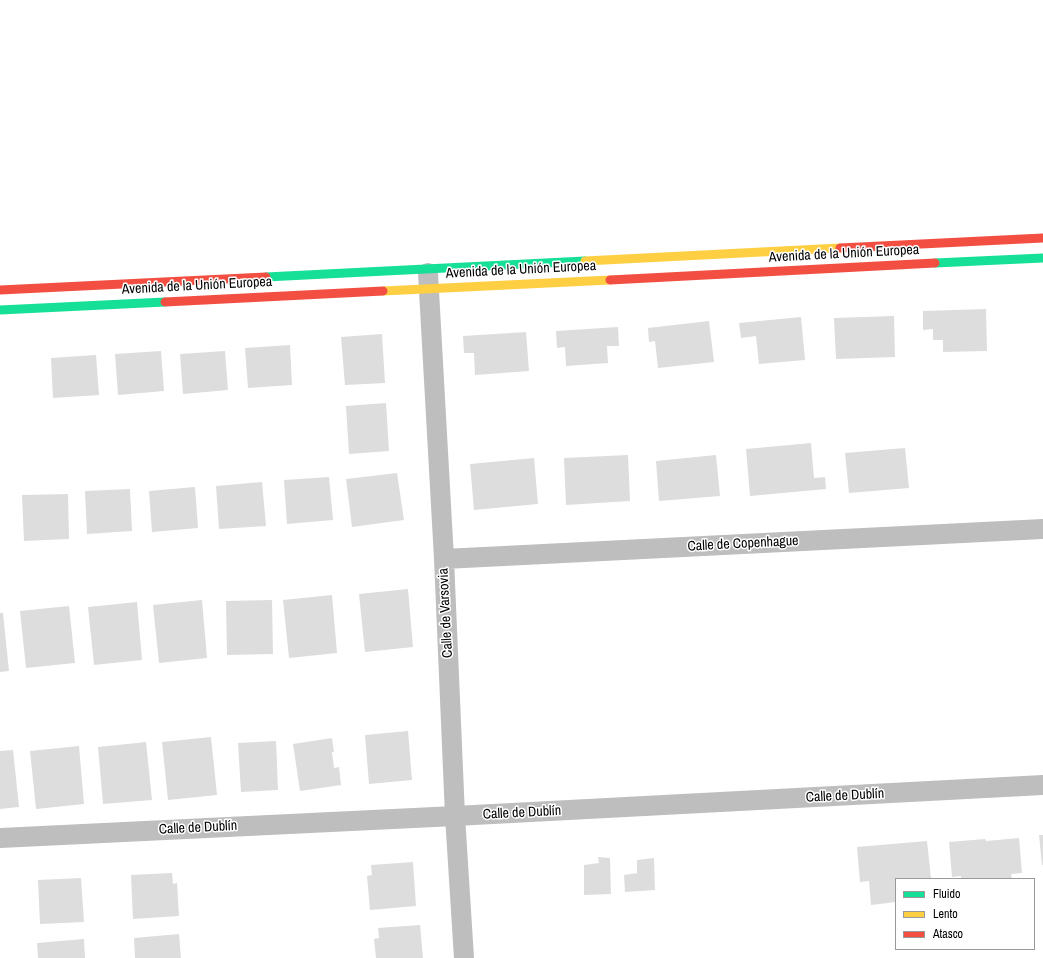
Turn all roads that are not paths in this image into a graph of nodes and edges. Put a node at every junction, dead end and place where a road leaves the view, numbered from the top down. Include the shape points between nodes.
1 (1043, 238) edge
2 (1043, 258) edge
3 (428, 268) junction
4 (429, 288) junction
5 (0, 290) edge
6 (0, 310) edge
7 (1043, 528) edge
8 (444, 559) junction
9 (1043, 785) edge
10 (455, 816) junction
11 (0, 838) edge
12 (464, 958) edge

1 - 3 street, Avenida de la Unión Europea
2 - 4 street, Avenida de la Unión Europea
3 - 4 street, Calle de Varsovia
3 - 5 street, Avenida de la Unión Europea
4 - 6 street, Avenida de la Unión Europea
4 - 8 street, Calle de Varsovia
7 - 8 street, Calle de Copenhague
8 - 10 street, Calle de Varsovia
9 - 10 street, Calle de Dublín
10 - 11 street, Calle de Dublín
10 - 12 street, Calle de Varsovia

